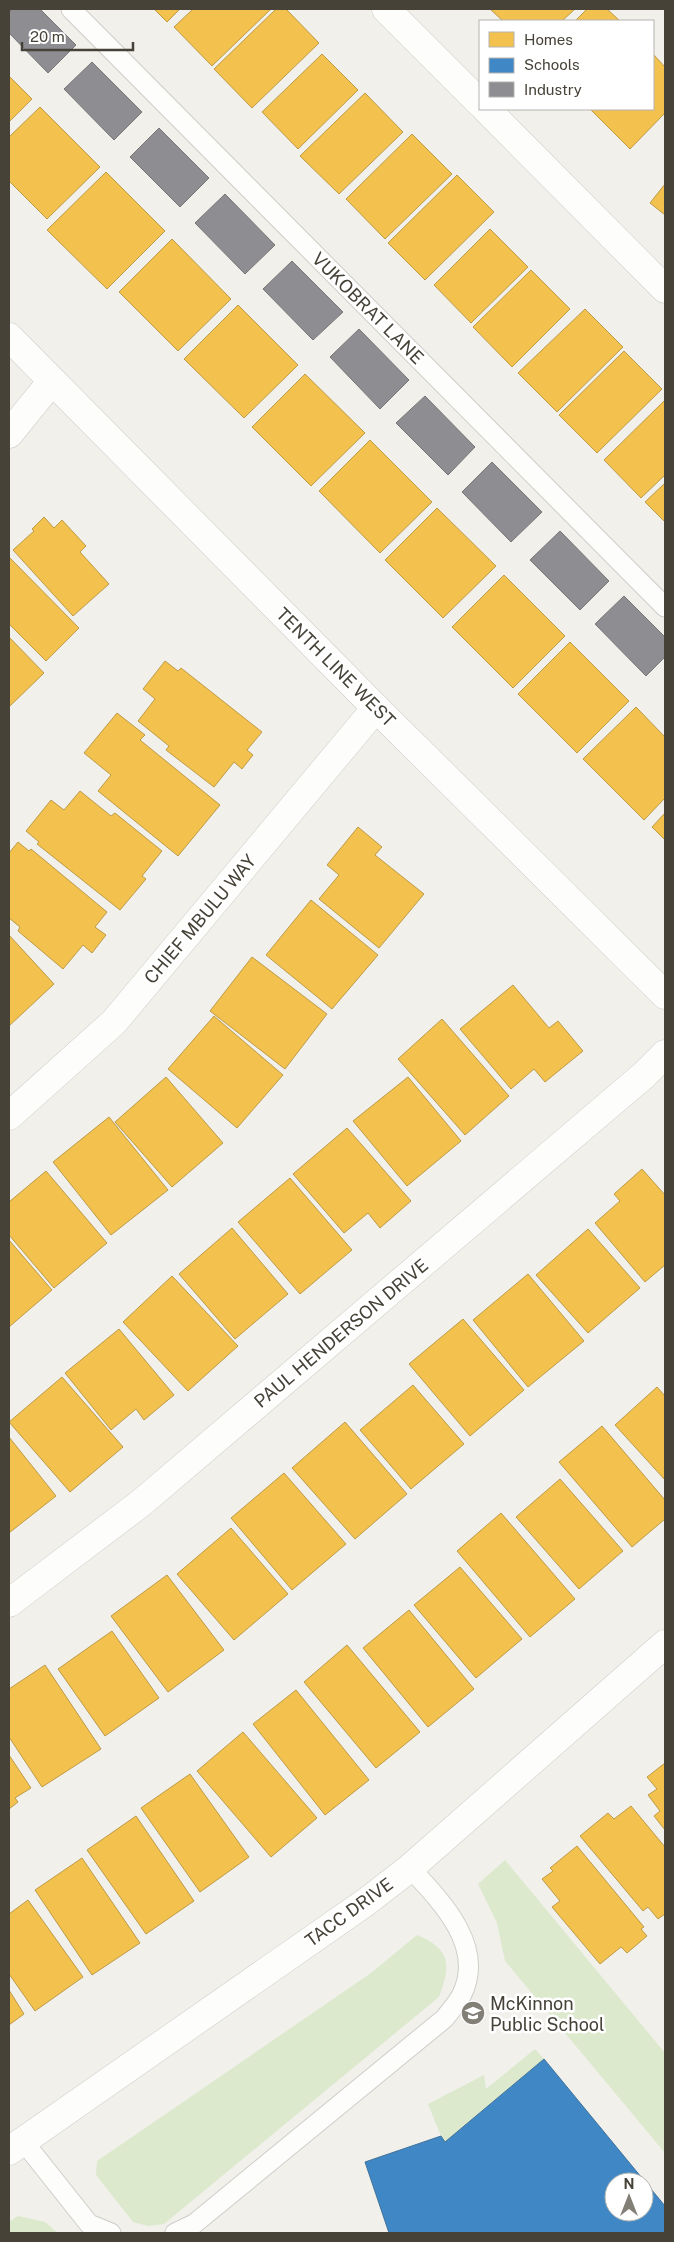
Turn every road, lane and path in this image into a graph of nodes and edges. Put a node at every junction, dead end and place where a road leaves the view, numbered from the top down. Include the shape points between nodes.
1 (71, 9) edge
2 (386, 9) edge
3 (479, 103) edge
4 (487, 110) edge
5 (665, 290) edge
6 (9, 338) edge
7 (52, 381) junction
8 (9, 434) edge
9 (665, 607) edge
10 (376, 708) junction
11 (665, 995) edge
12 (665, 1054) edge
13 (9, 1116) edge
14 (9, 1603) edge
15 (665, 1644) edge
16 (410, 1868) junction
17 (16, 2146) edge
18 (111, 2233) edge
19 (175, 2233) edge

1 - 9 lane, VUKOBRAT LANE
2 - 3 street
4 - 5 street
6 - 7 street, TENTH LINE WEST
7 - 8 street
7 - 10 street, TENTH LINE WEST
10 - 11 street, TENTH LINE WEST
10 - 13 street, CHIEF MBULU WAY via 114,1022
12 - 14 street, PAUL HENDERSON DRIVE via 141,1503
15 - 16 street, TACC DRIVE
16 - 17 street, TACC DRIVE
16 - 19 lane via 445,1906 459,1927 468,1973 462,1995 438,2024 194,2224
17 - 18 lane via 89,2224

